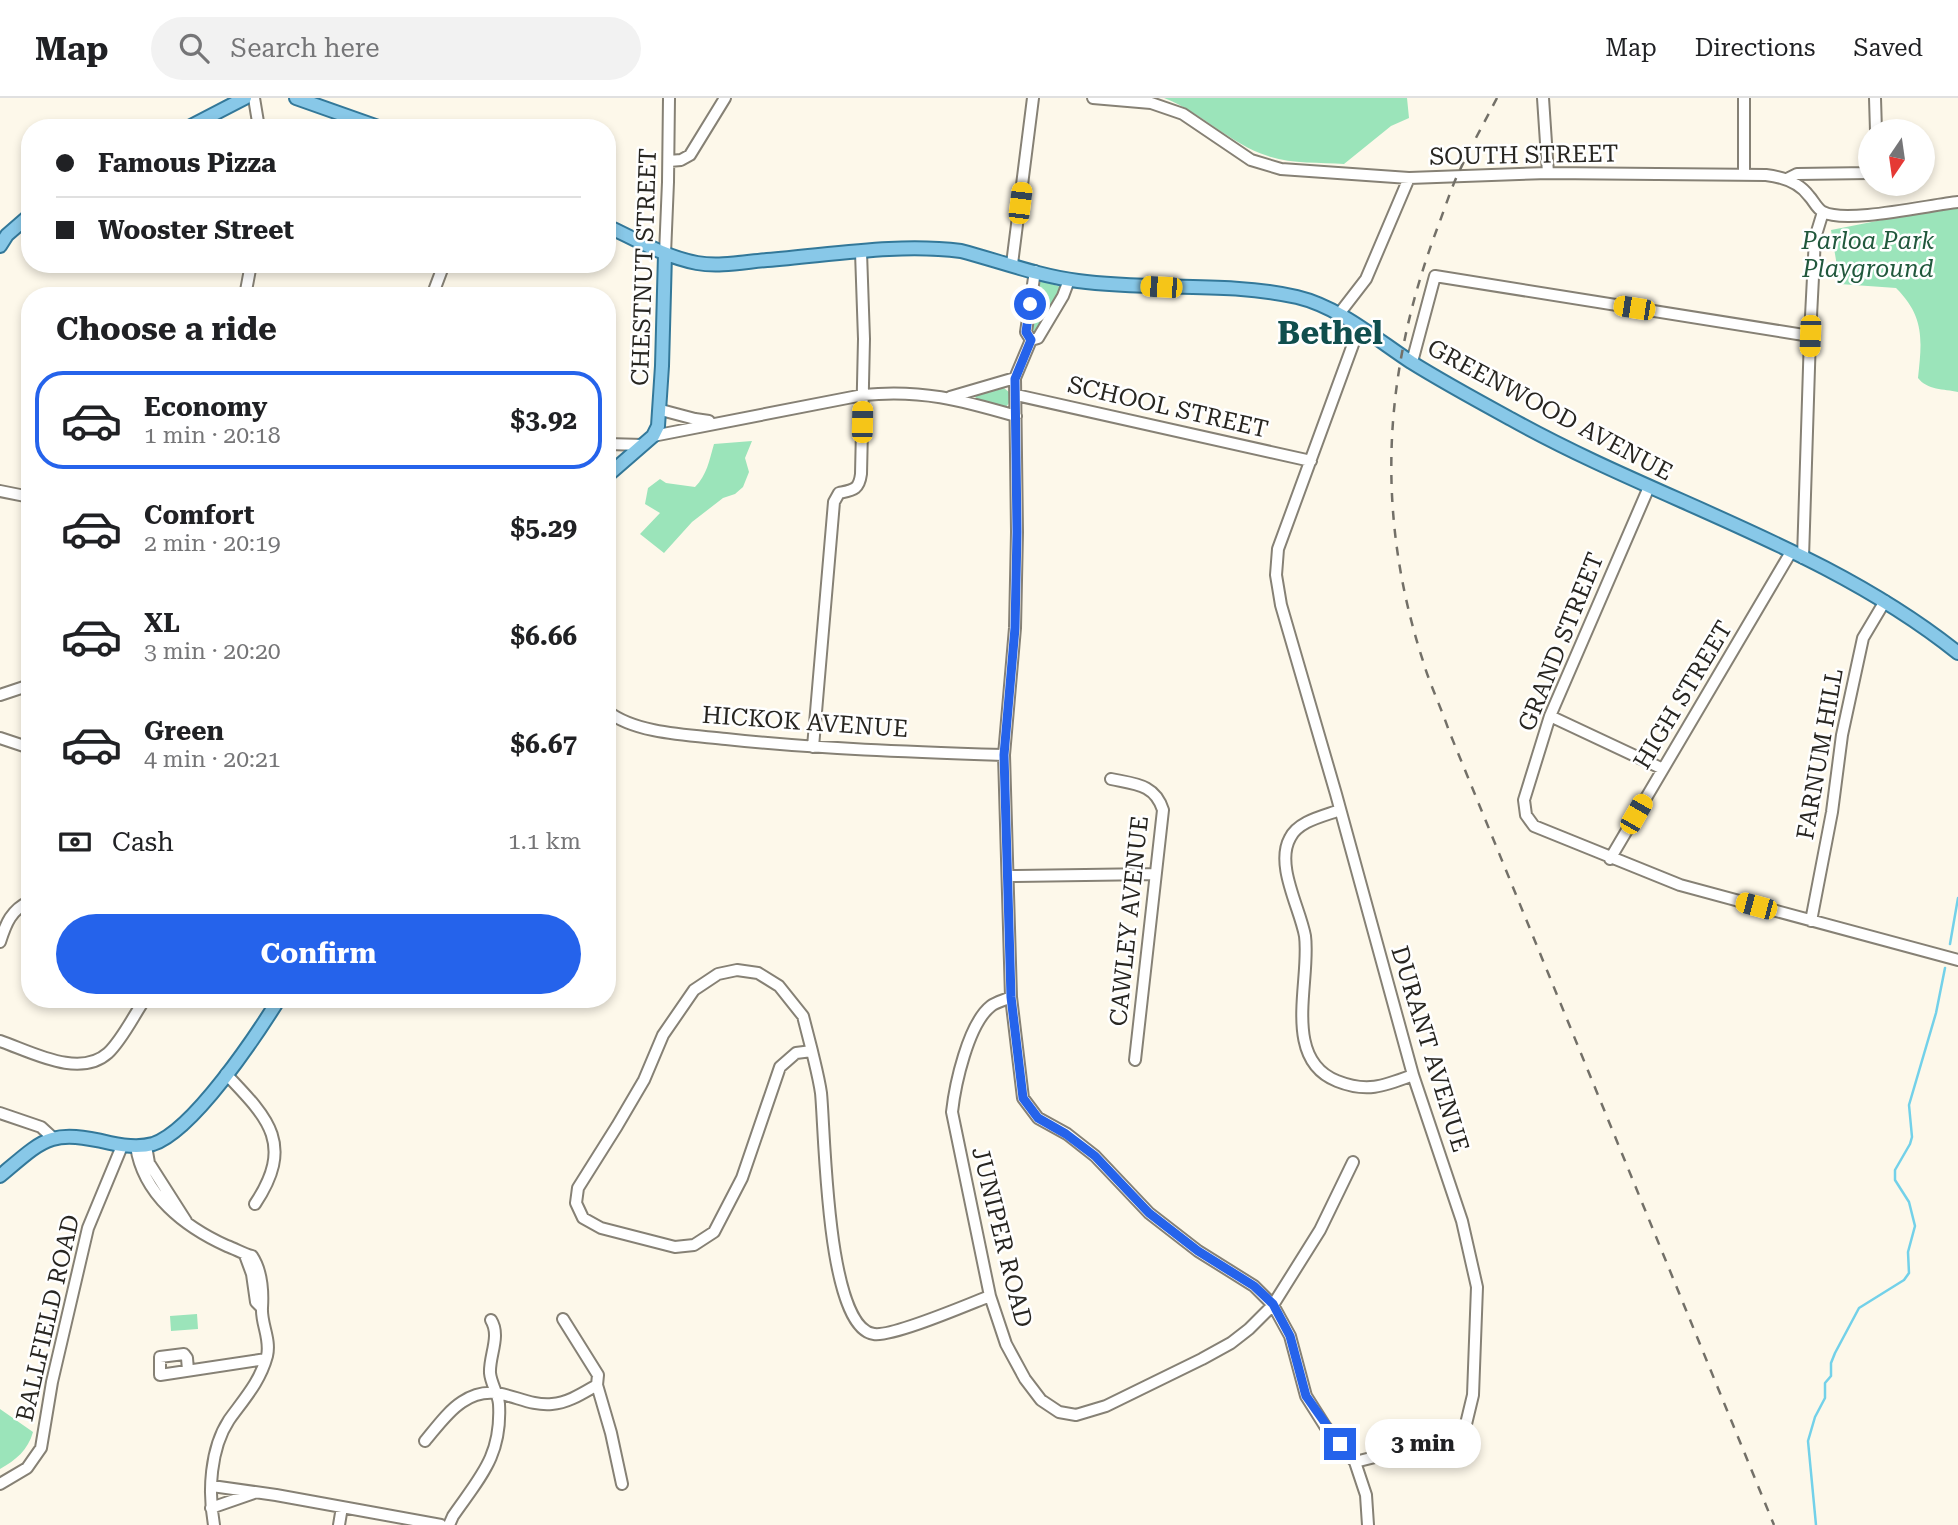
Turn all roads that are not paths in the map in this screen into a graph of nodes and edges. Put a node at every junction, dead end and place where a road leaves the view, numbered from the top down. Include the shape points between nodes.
1 (246, 98) edge
2 (254, 98) edge
3 (296, 98) edge
4 (669, 98) edge
5 (725, 98) edge
6 (1033, 98) edge
7 (1093, 98) edge
8 (1544, 98) edge
9 (1744, 98) edge
10 (1875, 98) edge
11 (205, 119) edge
12 (258, 119) edge
13 (356, 119) edge
14 (1876, 119) edge
15 (669, 161) junction
16 (1548, 173) junction
17 (1858, 173) edge
18 (1744, 175) junction
19 (1409, 178) junction
20 (1787, 179) junction
21 (1958, 202) edge
22 (1823, 212) junction
23 (21, 222) edge
24 (616, 230) edge
25 (2, 238) edge
26 (861, 252) junction
27 (665, 254) junction
28 (1012, 264) junction
29 (1035, 271) junction
30 (1069, 280) junction
31 (1339, 314) junction
32 (1359, 328) junction
33 (1810, 336) junction
34 (1031, 340) junction
35 (1412, 362) junction
36 (1015, 379) junction
37 (863, 395) junction
38 (1016, 395) junction
39 (949, 397) junction
40 (661, 410) junction
41 (1016, 416) junction
42 (719, 422) junction
43 (653, 436) junction
44 (616, 444) edge
45 (643, 445) junction
46 (1311, 461) junction
47 (616, 468) edge
48 (1649, 487) junction
49 (0, 491) edge
50 (21, 495) edge
51 (1797, 555) junction
52 (1885, 601) junction
53 (1958, 653) edge
54 (21, 688) edge
55 (0, 695) edge
56 (1550, 716) junction
57 (616, 718) edge
58 (0, 738) edge
59 (21, 745) edge
60 (813, 747) junction
61 (1004, 755) junction
62 (1663, 769) junction
63 (1111, 779) dead end
64 (1340, 810) junction
65 (1610, 859) junction
66 (1154, 874) junction
67 (1009, 876) junction
68 (21, 907) edge
69 (1811, 921) junction
70 (0, 942) edge
71 (1958, 960) edge
72 (1011, 997) junction
73 (139, 1008) edge
74 (273, 1008) edge
75 (0, 1041) edge
76 (812, 1051) junction
77 (1135, 1060) dead end
78 (226, 1074) junction
79 (1413, 1075) junction
80 (0, 1113) edge
81 (53, 1138) junction
82 (122, 1146) junction
83 (141, 1146) junction
84 (1353, 1162) dead end
85 (0, 1176) edge
86 (256, 1204) dead end
87 (990, 1296) junction
88 (1273, 1304) junction
89 (491, 1320) dead end
90 (562, 1320) dead end
91 (266, 1359) junction
92 (188, 1370) dead end
93 (597, 1385) junction
94 (497, 1392) junction
95 (425, 1441) dead end
96 (1355, 1462) junction
97 (0, 1484) edge
98 (622, 1484) dead end
99 (212, 1486) junction
100 (257, 1492) junction
101 (342, 1507) junction
102 (211, 1508) junction
103 (214, 1525) edge
104 (340, 1525) edge
105 (441, 1525) edge
106 (449, 1525) edge
107 (1368, 1525) edge

1 - 11 main road
2 - 12 street
3 - 13 main road
4 - 15 street, CHESTNUT STREET
5 - 15 street via 690,155
6 - 28 street
7 - 19 street, SOUTH STREET via 1151,103 1183,114 1251,160 1282,169
8 - 16 street
9 - 18 street
10 - 14 street
15 - 27 street, CHESTNUT STREET
16 - 18 street, SOUTH STREET
16 - 19 street, SOUTH STREET
17 - 20 street, SOUTH STREET via 1797,174
18 - 20 street, SOUTH STREET
19 - 31 street via 1366,279
20 - 22 street via 1805,190
21 - 22 street via 1845,216
22 - 33 street via 1815,238
23 - 25 main road
24 - 27 main road, GREENWOOD AVENUE
26 - 27 main road, GREENWOOD AVENUE via 718,264
26 - 28 main road, GREENWOOD AVENUE via 942,248
26 - 37 street
27 - 40 main road, CHESTNUT STREET
28 - 29 main road, GREENWOOD AVENUE
29 - 30 main road, GREENWOOD AVENUE
29 - 34 street via 1026,332
30 - 31 main road, GREENWOOD AVENUE via 1268,293 1298,298
30 - 34 street via 1038,338
31 - 32 main road, GREENWOOD AVENUE
32 - 35 main road, GREENWOOD AVENUE
32 - 46 street, DURANT AVENUE
33 - 35 street via 1435,276
33 - 51 street
34 - 36 street
35 - 48 main road, GREENWOOD AVENUE via 1514,421
36 - 38 street
36 - 39 street
37 - 39 street
37 - 42 street
37 - 60 street via 860,482 852,491 839,493 834,502
38 - 41 street
38 - 46 street, SCHOOL STREET
39 - 41 street
40 - 42 street
40 - 43 main road, CHESTNUT STREET
41 - 61 street via 1015,628
42 - 43 street
43 - 45 main road
44 - 45 street
45 - 47 main road
46 - 64 street, DURANT AVENUE via 1278,549 1276,575
48 - 51 main road, GREENWOOD AVENUE
48 - 56 street, GRAND STREET
49 - 50 street
51 - 52 main road, GREENWOOD AVENUE
51 - 62 street, HIGH STREET
52 - 53 main road, GREENWOOD AVENUE
52 - 69 street, FARNUM HILL via 1863,638
54 - 55 street
56 - 62 street
56 - 65 street, GRAND STREET via 1524,800 1527,815 1534,826
57 - 60 street, HICKOK AVENUE via 697,736
58 - 59 street
60 - 61 street, HICKOK AVENUE
61 - 67 street
62 - 65 street, HIGH STREET
63 - 66 street, CAWLEY AVENUE via 1137,785 1159,797 1163,810
64 - 79 street, DURANT AVENUE
64 - 79 street via 1305,824 1291,834 1286,846 1307,958 1304,1045 1317,1068 1333,1080 1356,1087 1380,1087
65 - 69 street via 1680,885
66 - 67 street
66 - 77 street, CAWLEY AVENUE
67 - 72 street
68 - 70 street via 7,921
69 - 71 street
72 - 87 street, JUNIPER ROAD via 990,1006 974,1030 954,1088 952,1112
72 - 88 street via 1020,1083 1028,1107 1095,1156 1149,1213
73 - 75 street via 109,1052 94,1061 64,1063
74 - 78 main road
76 - 76 street via 803,1016 779,986 758,973 737,970 704,981 663,1035 618,1126 578,1188 576,1203 583,1218 601,1228 675,1247 694,1245 714,1232 747,1167 779,1067 796,1053
76 - 87 street via 821,1090 838,1276 860,1326 873,1335 891,1333
78 - 83 main road via 177,1129
78 - 86 street via 260,1111 276,1144 267,1186
79 - 96 street, DURANT AVENUE via 1462,1221 1477,1287 1474,1395 1466,1424 1455,1433
80 - 81 street via 41,1127
81 - 82 main road via 76,1135
81 - 85 main road via 37,1145
82 - 83 main road
82 - 97 street, BALLFIELD ROAD via 88,1228 41,1448 27,1468
83 - 91 street via 140,1166 173,1214 256,1262 264,1300
84 - 88 street, JUNIPER ROAD via 1320,1230
87 - 88 street, JUNIPER ROAD via 1006,1344 1041,1400 1059,1412 1076,1415 1106,1406 1231,1343
88 - 96 street via 1290,1336 1306,1396
89 - 94 street via 495,1337 490,1372
90 - 93 street via 598,1375
91 - 92 street
91 - 99 street via 258,1380 222,1432
93 - 94 street via 550,1405
93 - 98 street
94 - 95 street via 461,1402
94 - 106 street via 497,1443
96 - 107 street via 1366,1495
99 - 100 street
99 - 102 street
100 - 101 street
100 - 102 street
101 - 104 street
101 - 105 street
102 - 103 street

